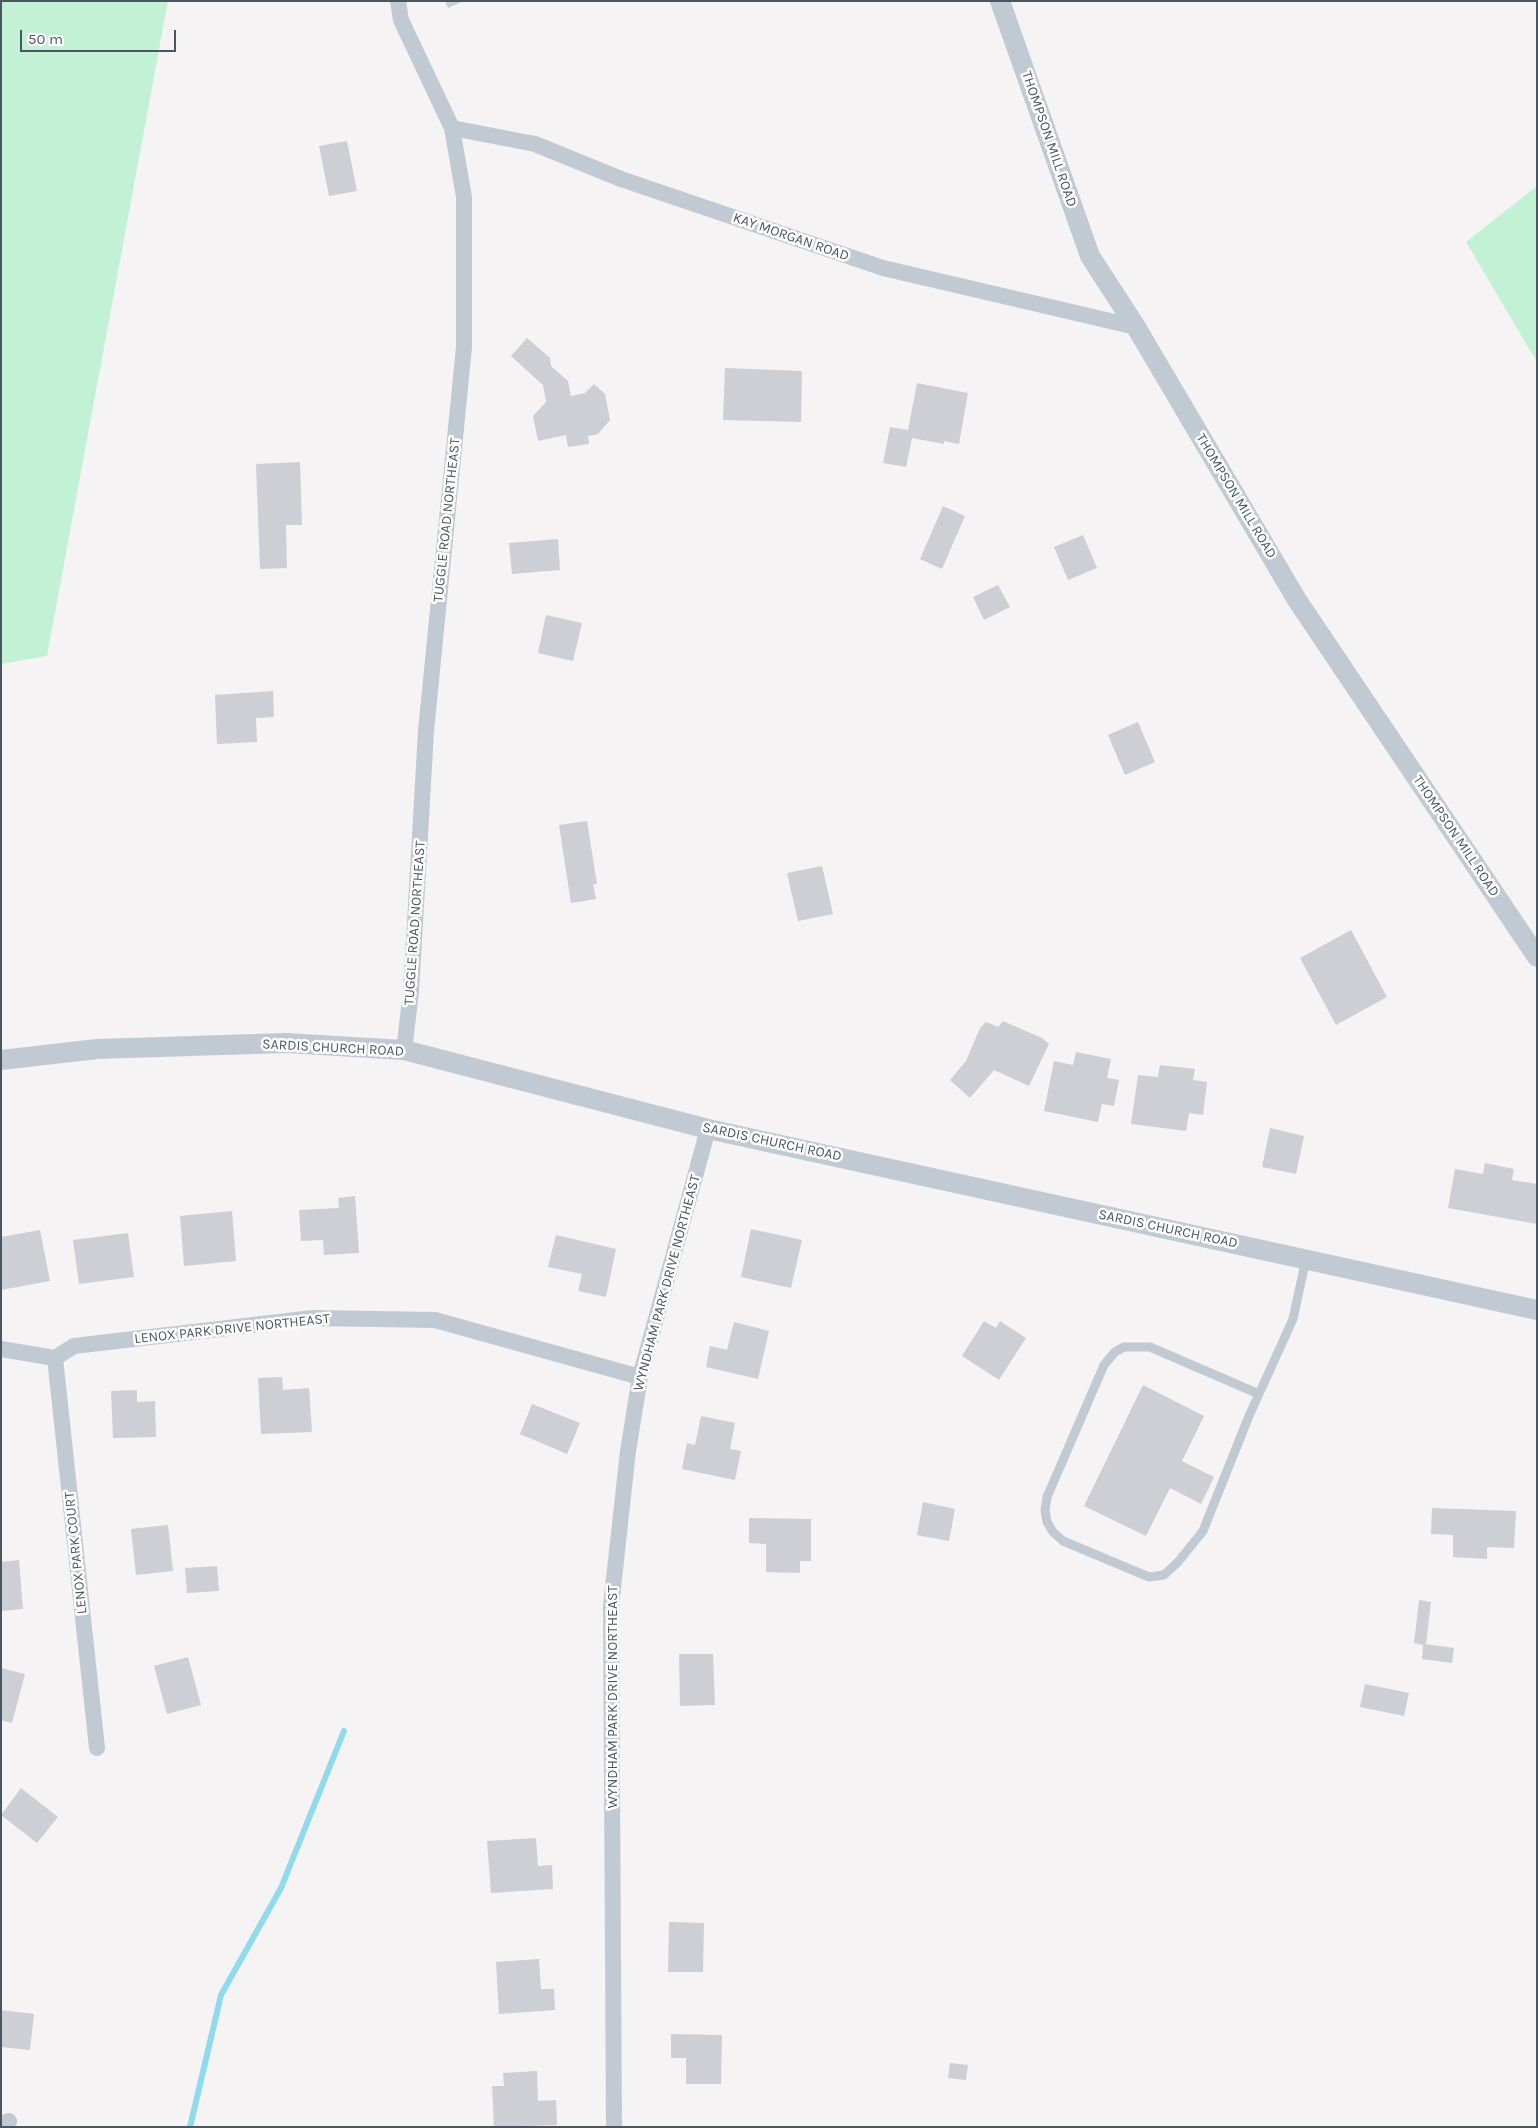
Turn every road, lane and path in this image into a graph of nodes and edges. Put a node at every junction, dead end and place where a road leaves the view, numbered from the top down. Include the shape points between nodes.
1 (398, 1) edge
2 (1000, 1) edge
3 (452, 128) junction
4 (1136, 326) junction
5 (1537, 957) edge
6 (404, 1050) junction
7 (1, 1060) edge
8 (708, 1129) junction
9 (1306, 1259) junction
10 (1537, 1310) edge
11 (1, 1349) edge
12 (54, 1358) junction
13 (640, 1377) junction
14 (1259, 1394) junction
15 (97, 1748) dead end
16 (614, 2127) edge

1 - 3 street, TUGGLE ROAD NORTHEAST via 400,20
2 - 4 street, THOMPSON MILL ROAD via 1090,256
3 - 4 street, KAY MORGAN ROAD via 535,144 621,179 883,268
3 - 6 street, TUGGLE ROAD NORTHEAST via 464,197 464,347 426,731 411,992
4 - 5 street, THOMPSON MILL ROAD via 1297,600
6 - 7 street, SARDIS CHURCH ROAD via 286,1043 97,1049
6 - 8 street, SARDIS CHURCH ROAD
8 - 9 street, SARDIS CHURCH ROAD
8 - 13 street, WYNDHAM PARK DRIVE NORTHEAST
9 - 10 street, SARDIS CHURCH ROAD
9 - 14 lane via 1293,1319
11 - 12 street
12 - 13 street, LENOX PARK DRIVE NORTHEAST via 74,1346 313,1318 435,1320
12 - 15 street, LENOX PARK COURT
13 - 16 street, WYNDHAM PARK DRIVE NORTHEAST via 628,1451 612,1606
14 - 14 lane via 1203,1531 1164,1575 1149,1577 1124,1568 1063,1542 1052,1532 1045,1510 1047,1497 1104,1365 1115,1352 1134,1346 1150,1347

